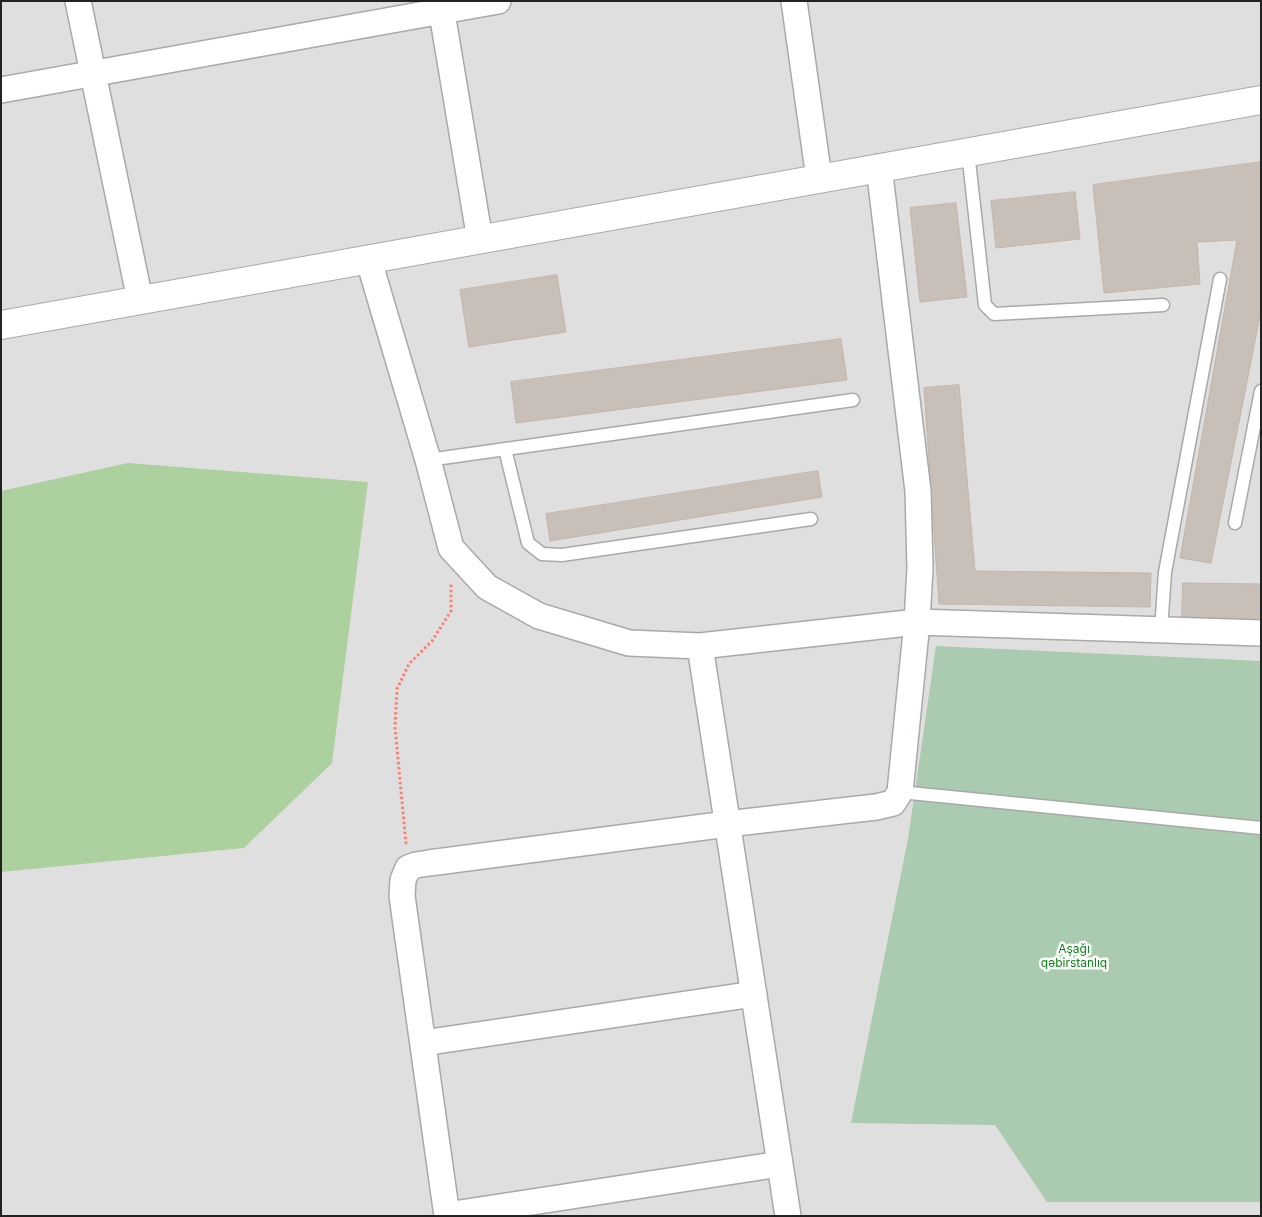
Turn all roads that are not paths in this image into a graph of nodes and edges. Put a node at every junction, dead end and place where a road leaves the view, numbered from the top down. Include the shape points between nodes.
1 (78, 1) edge
2 (498, 1) edge
3 (794, 1) edge
4 (441, 7) edge
5 (93, 74) junction
6 (1, 90) edge
7 (1261, 100) edge
8 (968, 152) junction
9 (879, 168) junction
10 (820, 178) junction
11 (480, 240) junction
12 (369, 260) junction
13 (1220, 279) dead end
14 (140, 300) junction
15 (1162, 305) dead end
16 (1, 325) edge
17 (1261, 391) edge
18 (853, 400) dead end
19 (505, 449) junction
20 (428, 460) junction
21 (812, 519) dead end
22 (1235, 523) dead end
23 (917, 622) junction
24 (1161, 630) junction
25 (1261, 633) edge
26 (700, 646) junction
27 (900, 792) junction
28 (727, 824) junction
29 (1261, 828) edge
30 (754, 994) junction
31 (422, 1043) junction
32 (780, 1164) junction
33 (447, 1216) edge
34 (788, 1216) edge

1 - 5 street
2 - 4 street
3 - 10 street
4 - 5 street
4 - 11 street
5 - 6 street
5 - 14 street
7 - 8 street
8 - 9 street
8 - 15 lane via 985,305 994,314
9 - 10 street
9 - 23 street via 918,491 920,568
10 - 11 street
11 - 12 street
12 - 14 street
12 - 20 street
13 - 24 lane via 1165,572
14 - 16 street
17 - 22 lane
18 - 19 lane
19 - 20 lane
19 - 21 lane via 528,543 542,554 562,555
20 - 26 street via 452,548 487,587 539,616 629,643
23 - 24 street
23 - 26 street
23 - 27 street
24 - 25 street
26 - 28 street
27 - 28 street via 893,803 876,807
27 - 29 lane
28 - 30 street
28 - 31 street via 408,868 402,896
30 - 31 street
30 - 32 street
31 - 33 street
32 - 33 street
32 - 34 street

